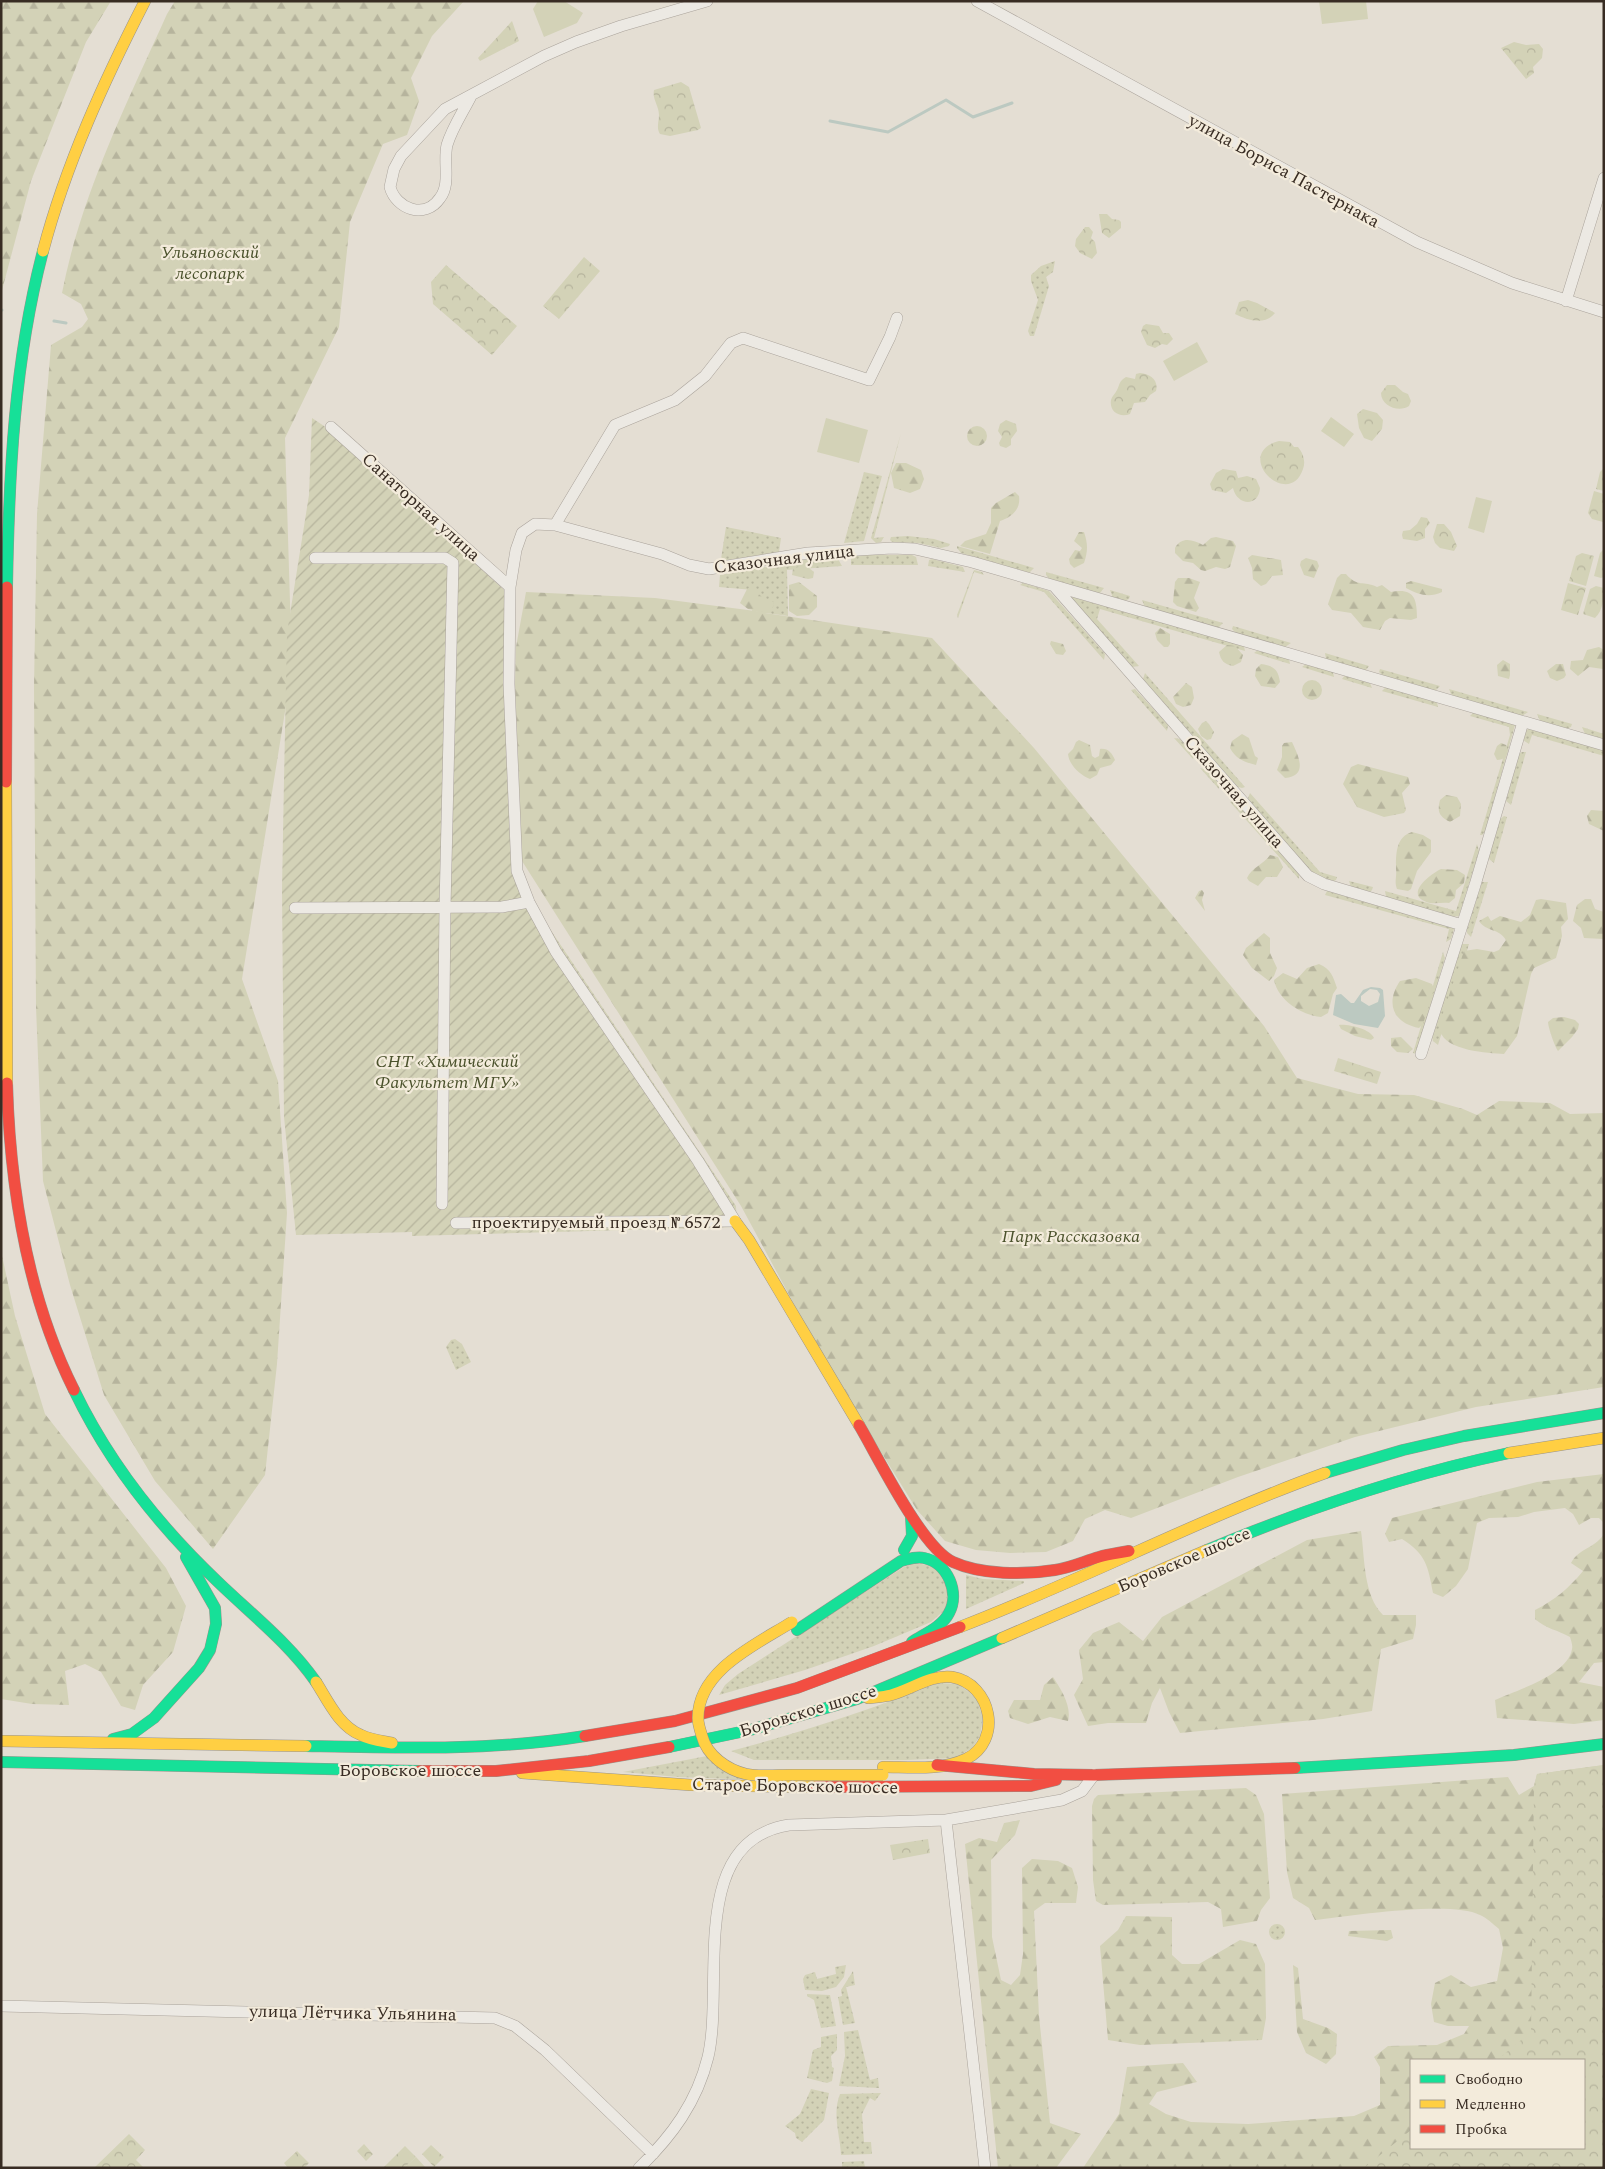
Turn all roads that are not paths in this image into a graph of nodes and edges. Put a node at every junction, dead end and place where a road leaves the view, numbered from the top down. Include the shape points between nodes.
1 (145, 1) edge
2 (706, 1) edge
3 (977, 1) edge
4 (471, 96) junction
5 (1604, 178) edge
6 (1566, 301) junction
7 (1604, 312) edge
8 (897, 318) dead end
9 (331, 427) dead end
10 (556, 525) junction
11 (315, 558) dead end
12 (1054, 586) junction
13 (510, 587) junction
14 (1523, 722) junction
15 (1604, 745) edge
16 (529, 902) junction
17 (445, 907) junction
18 (295, 908) dead end
19 (1462, 925) junction
20 (1421, 1054) dead end
21 (442, 1204) dead end
22 (735, 1221) junction
23 (456, 1223) dead end
24 (1604, 1413) edge
25 (1604, 1438) edge
26 (911, 1516) junction
27 (175, 1538) junction
28 (1143, 1548) junction
29 (904, 1550) junction
30 (940, 1554) junction
31 (794, 1626) junction
32 (903, 1648) junction
33 (857, 1699) junction
34 (1, 1741) edge
35 (97, 1743) junction
36 (1604, 1744) edge
37 (408, 1747) junction
38 (1, 1762) edge
39 (937, 1765) junction
40 (496, 1771) junction
41 (883, 1771) junction
42 (1094, 1775) junction
43 (1060, 1780) junction
44 (946, 1820) junction
45 (1, 2006) edge
46 (653, 2154) junction
47 (639, 2168) edge
48 (986, 2168) edge

1 - 27 street via 87,121 59,198 26,324 16,396 10,463 6,620 7,1078 12,1158 24,1236 42,1306 67,1378 98,1437 140,1497
2 - 4 street via 576,42
3 - 6 street, улица Бориса Пастернака via 1402,235 1470,266
4 - 4 street via 445,109 401,156 390,187 398,202 417,210 427,208 441,198 446,181 448,144
5 - 6 street
6 - 7 street, улица Бориса Пастернака
8 - 10 street via 869,380 743,338 731,342 705,376 675,400 615,426
9 - 13 street, Санаторная улица
10 - 12 street, Сказочная улица via 709,569 808,552 903,548 972,562
10 - 13 street, Сказочная улица via 535,524 522,533
11 - 17 street via 445,558 453,563
12 - 14 street, Сказочная улица
12 - 19 street, Сказочная улица via 1308,876 1324,884
13 - 16 street, Сказочная улица via 509,684 517,871
14 - 15 street, Сказочная улица
14 - 19 street
16 - 17 street via 502,907
16 - 22 street, Сказочная улица via 556,952 693,1153
17 - 18 street
17 - 21 street
19 - 20 street
22 - 23 street, проектируемый проезд № 6572
22 - 26 street
24 - 28 street, Боровское шоссе via 1464,1436 1354,1464 1236,1507
25 - 33 street, Боровское шоссе via 1479,1458 1346,1496 1279,1520
26 - 29 street via 912,1536
26 - 30 street
27 - 35 street via 215,1608 216,1624 210,1650 200,1668 154,1718 132,1734
27 - 37 street via 246,1610 285,1644 319,1687 337,1717 357,1734
28 - 30 street via 1102,1556 1058,1570 1033,1573 980,1570
28 - 32 street, Боровское шоссе via 1025,1602
29 - 30 street via 919,1548
29 - 31 street
31 - 32 street via 900,1561 924,1558 945,1571 952,1585 952,1602 944,1619
31 - 41 street via 717,1685 707,1716 716,1744 732,1760 747,1765
32 - 37 street, Боровское шоссе via 797,1688 649,1726 525,1743
33 - 39 street via 891,1695 947,1676 975,1687 990,1714 984,1742 968,1759
33 - 40 street, Боровское шоссе via 759,1728 689,1744
34 - 35 street, Боровское шоссе
35 - 37 street, Боровское шоссе
36 - 42 street via 1482,1757 1265,1770
38 - 40 street, Боровское шоссе
39 - 41 street
39 - 42 street via 1034,1774
40 - 43 street, Старое Боровское шоссе via 770,1788 1031,1786
41 - 43 street
42 - 43 street, Старое Боровское шоссе
42 - 44 street via 1082,1791 1062,1800
44 - 46 street via 774,1827 754,1838 739,1852 727,1871 718,1910 712,2032 707,2059 690,2105
44 - 48 street
45 - 46 street, улица Лётчика Ульянина via 495,2018 515,2026 546,2050
46 - 47 street

